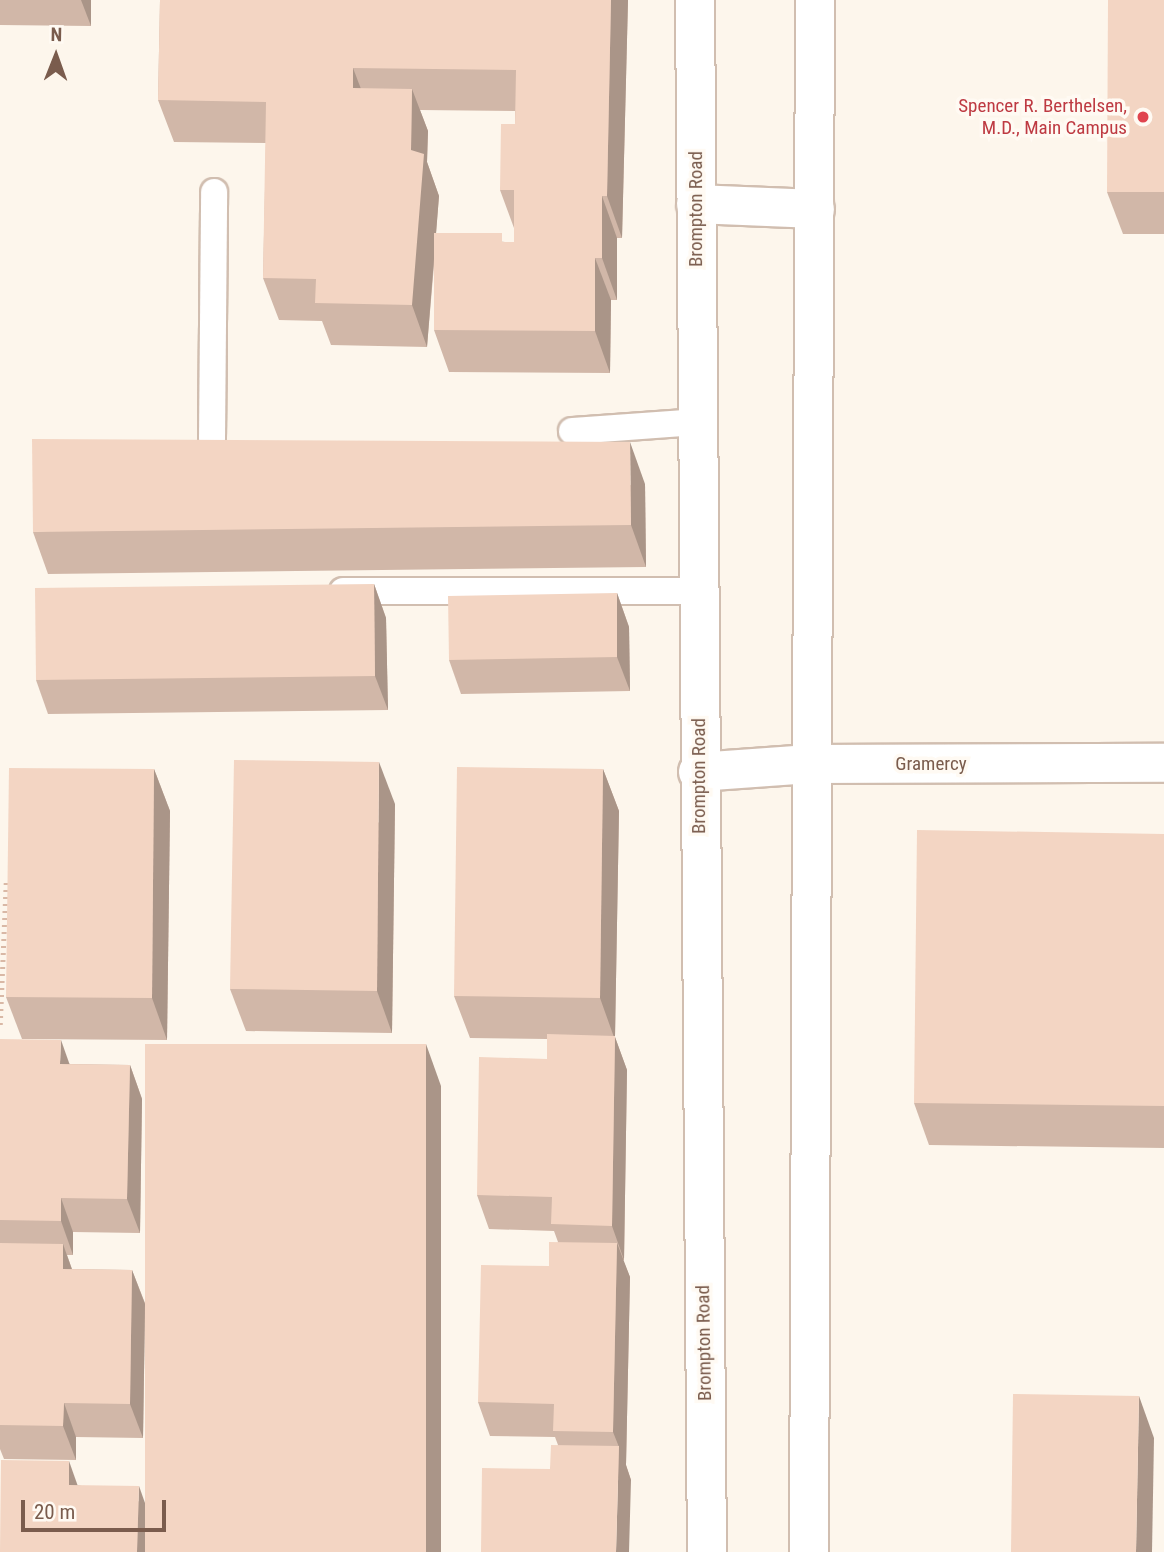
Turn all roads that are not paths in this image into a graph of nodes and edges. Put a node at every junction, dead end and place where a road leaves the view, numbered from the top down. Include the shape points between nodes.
1 (695, 0) edge
2 (815, 0) edge
3 (214, 192) dead end
4 (696, 204) junction
5 (815, 209) junction
6 (698, 422) junction
7 (572, 431) dead end
8 (212, 439) edge
9 (310, 591) edge
10 (698, 591) junction
11 (1164, 763) edge
12 (810, 764) junction
13 (698, 772) junction
14 (707, 1552) edge
15 (809, 1552) edge

1 - 4 street, Brompton Road
2 - 5 street
3 - 8 lane
4 - 5 street
4 - 6 street, Brompton Road
5 - 12 street
6 - 7 lane
6 - 10 street, Brompton Road
9 - 10 lane
10 - 13 street, Brompton Road
11 - 12 street, Gramercy
12 - 13 street, Gramercy
12 - 15 street
13 - 14 street, Brompton Road

